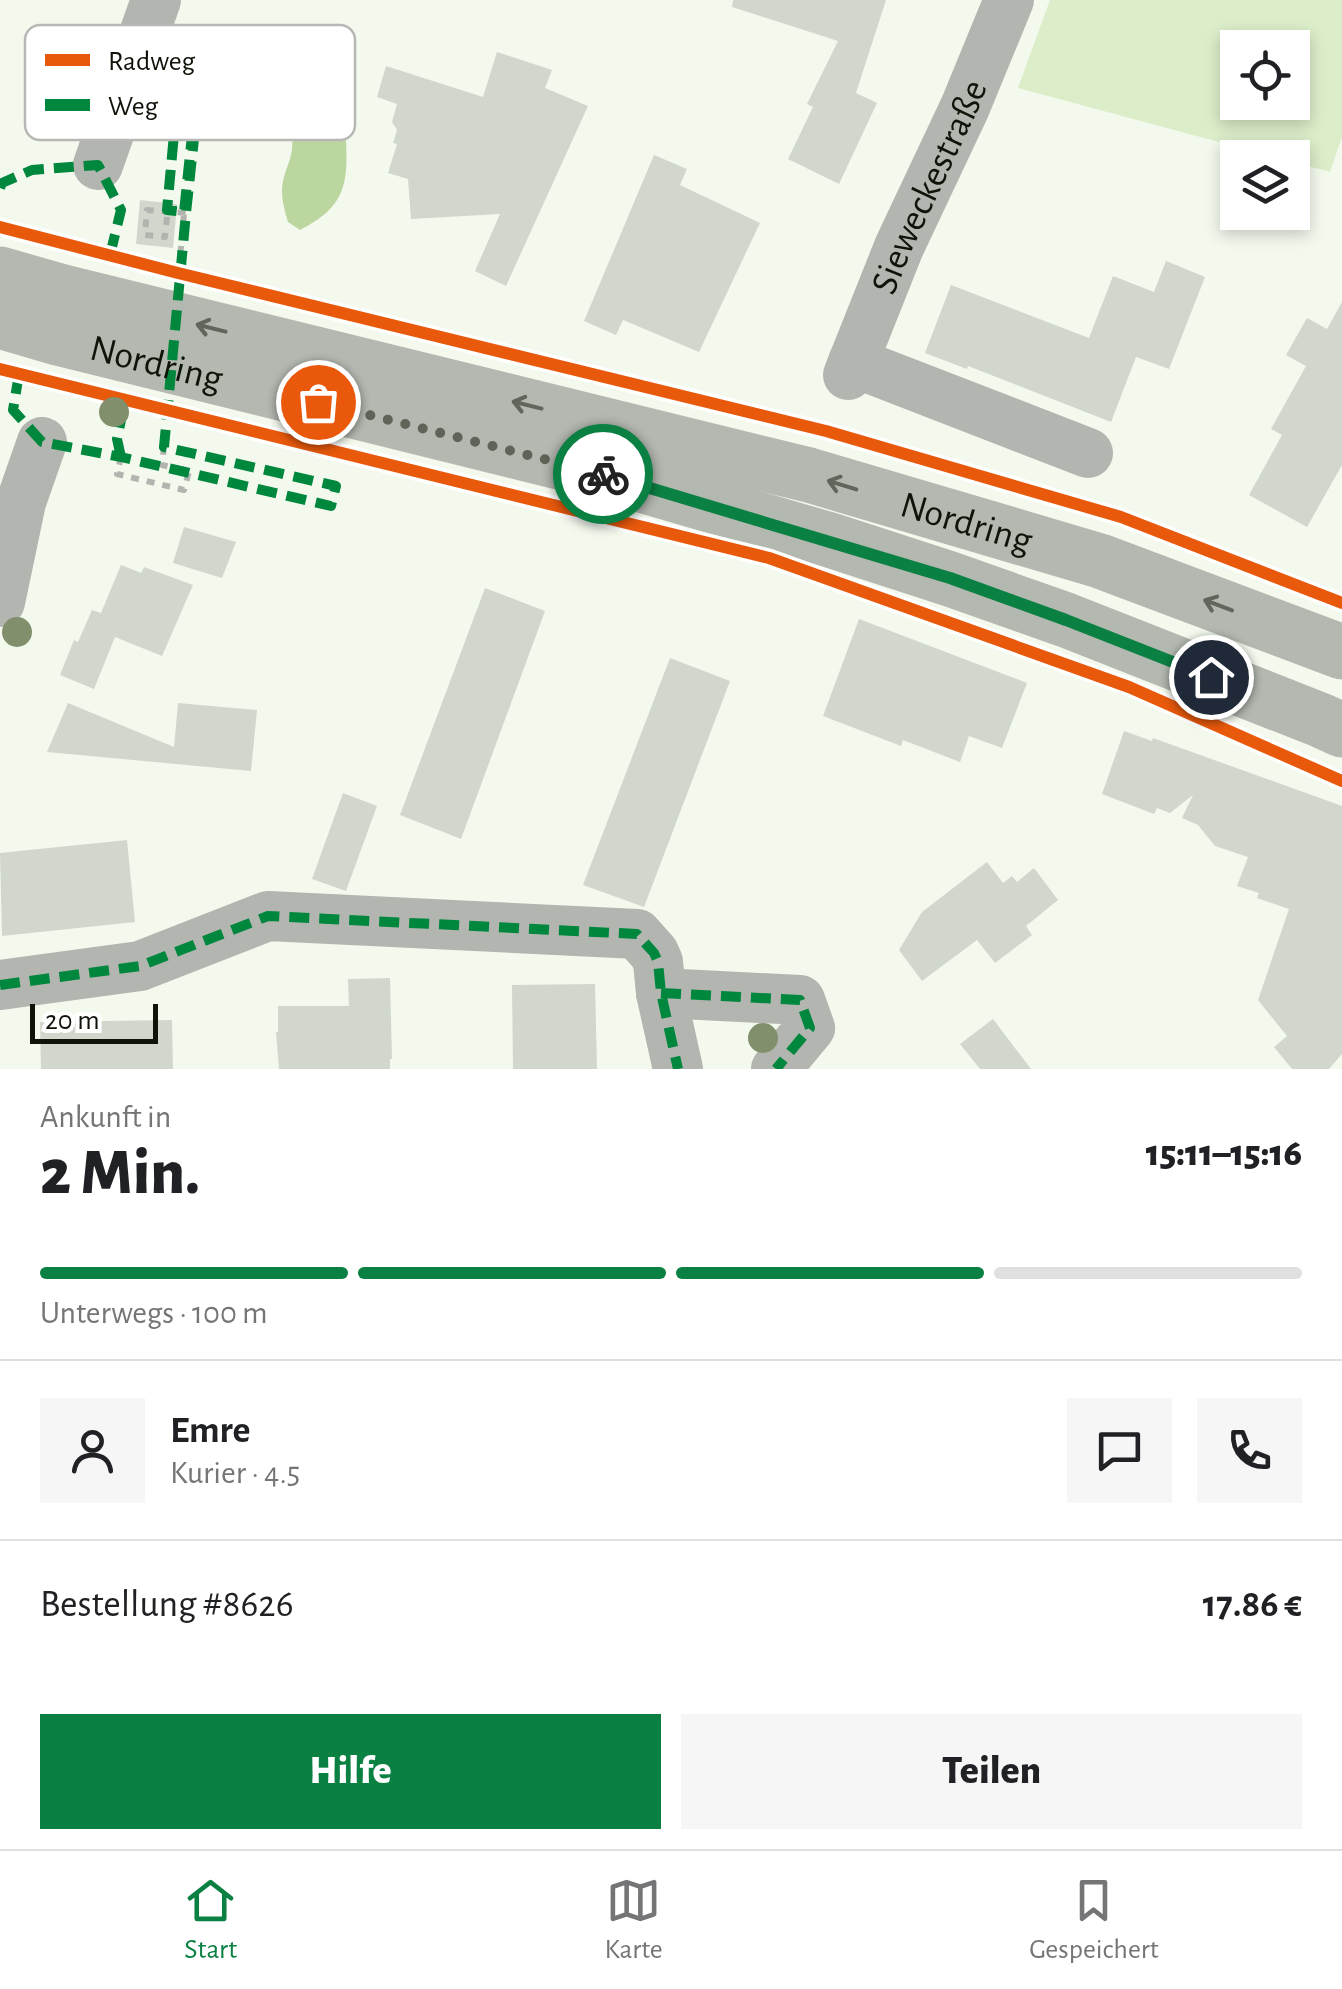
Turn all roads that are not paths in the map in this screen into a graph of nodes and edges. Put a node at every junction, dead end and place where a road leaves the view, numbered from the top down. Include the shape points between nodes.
1 (156, 0) edge
2 (1009, 0) edge
3 (147, 25) edge
4 (106, 140) edge
5 (98, 164) dead end
6 (0, 274) edge
7 (0, 321) edge
8 (42, 442) dead end
9 (1088, 453) dead end
10 (0, 602) edge
11 (1342, 652) edge
12 (1342, 730) edge
13 (0, 985) edge
14 (662, 993) junction
15 (678, 1069) edge
16 (776, 1069) edge

1 - 3 street
2 - 9 street, Sieweckestraße via 851,368
4 - 5 street
11 -> 6 main road, Nordring via 1100,561 808,475
7 - 12 main road, Nordring via 579,467 830,540 1066,620
8 - 10 street via 21,502
13 - 14 street via 140,966 268,916 637,934 658,962
14 - 15 street
14 - 16 street via 800,1000 810,1028

